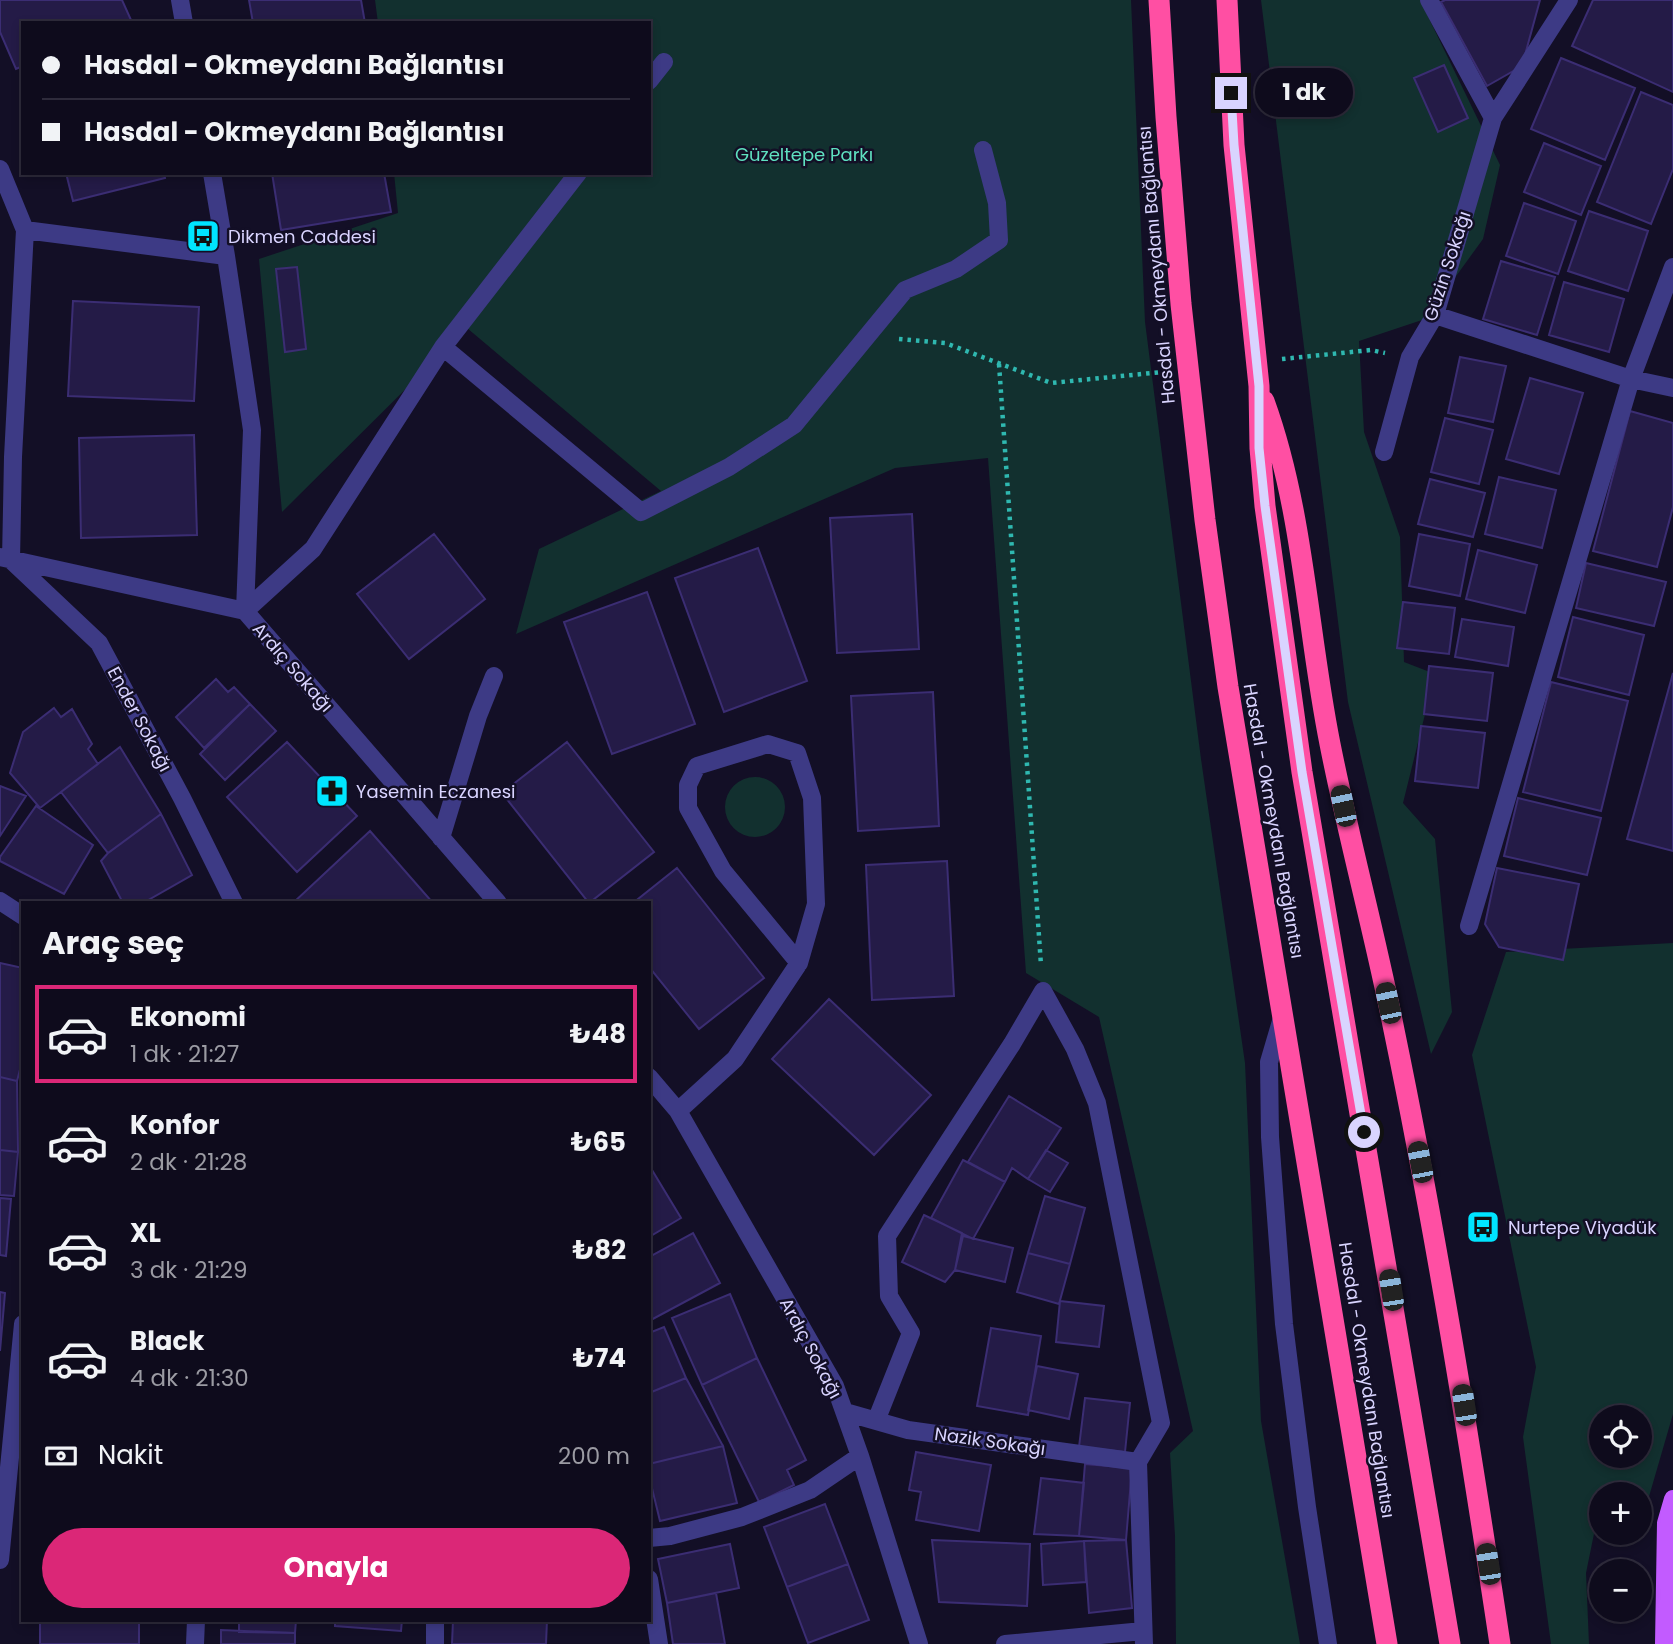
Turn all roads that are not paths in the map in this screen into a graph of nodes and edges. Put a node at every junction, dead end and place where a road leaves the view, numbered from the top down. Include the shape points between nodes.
1 (180, 0) edge
2 (1159, 0) edge
3 (1227, 0) edge
4 (1429, 0) edge
5 (1569, 0) edge
6 (184, 21) edge
7 (664, 62) dead end
8 (651, 78) edge
9 (1493, 118) junction
10 (983, 150) dead end
11 (0, 169) edge
12 (212, 175) edge
13 (576, 175) edge
14 (25, 230) junction
15 (226, 256) junction
16 (1673, 267) edge
17 (1435, 315) junction
18 (443, 347) junction
19 (1631, 379) junction
20 (1259, 386) junction
21 (1673, 388) edge
22 (1384, 452) dead end
23 (6, 559) edge
24 (246, 611) junction
25 (494, 676) dead end
26 (441, 838) junction
27 (231, 901) edge
28 (496, 901) edge
29 (1, 902) edge
30 (21, 915) edge
31 (1469, 926) dead end
32 (799, 963) junction
33 (1283, 1014) junction
34 (651, 1079) edge
35 (678, 1111) junction
36 (21, 1345) edge
37 (845, 1412) junction
38 (876, 1421) junction
39 (860, 1456) junction
40 (1138, 1462) junction
41 (1673, 1499) edge
42 (651, 1538) edge
43 (0, 1560) edge
44 (651, 1592) edge
45 (196, 1622) edge
46 (435, 1622) edge
47 (1144, 1637) edge
48 (195, 1644) edge
49 (435, 1644) edge
50 (659, 1644) edge
51 (919, 1644) edge
52 (1005, 1644) edge
53 (1328, 1644) edge
54 (1387, 1644) edge
55 (1450, 1644) edge
56 (1500, 1644) edge
57 (1664, 1644) edge

1 - 6 street
2 - 33 highway, Hasdal - Okmeydanı Bağlantısı via 1181,304 1205,520
3 - 20 highway, Hasdal - Okmeydanı Bağlantısı via 1234,145
4 - 9 street
5 - 9 street, Güzin Sokağı
7 - 8 street
9 - 17 street, Güzin Sokağı
10 - 18 street via 997,203 999,240 956,269 905,290 794,425 729,467 641,512
11 - 14 street
12 - 15 street
13 - 18 street
14 - 15 street
14 - 23 street
15 - 24 street via 251,430
16 - 19 street
17 - 19 street
17 - 22 street, Güzin Sokağı via 1410,357
18 - 24 street via 313,549
19 - 21 street
19 - 31 street
20 - 55 highway, Hasdal - Okmeydanı Bağlantısı via 1265,506 1302,772
20 - 56 highway via 1290,485 1329,742 1394,1029 1460,1378
23 - 24 street, Ardıç Sokağı
23 - 27 street, Ender Sokağı via 99,643 183,798
24 - 26 street, Ardıç Sokağı
25 - 26 street
26 - 28 street, Ardıç Sokağı
29 - 30 street
32 - 32 street via 816,904 812,798 796,752 768,744 697,766 688,785 688,807 723,871
32 - 35 street via 735,1059
33 - 53 street via 1269,1062 1270,1137 1284,1324
33 - 54 highway, Hasdal - Okmeydanı Bağlantısı
34 - 35 street, Ardıç Sokağı
35 - 37 street, Ardıç Sokağı
36 - 43 street
37 - 38 street, Nazik Sokağı
37 - 39 street, Ardıç Sokağı
38 - 40 street, Nazik Sokağı via 908,1430
38 - 40 street via 911,1334 889,1296 887,1236 1043,991 1075,1049 1097,1103 1161,1423
39 - 42 street via 810,1490 742,1517
39 - 51 street, Ardıç Sokağı
40 - 47 street
41 - 57 main road via 1666,1523
44 - 50 street
45 - 48 street
46 - 49 street
47 - 52 street

